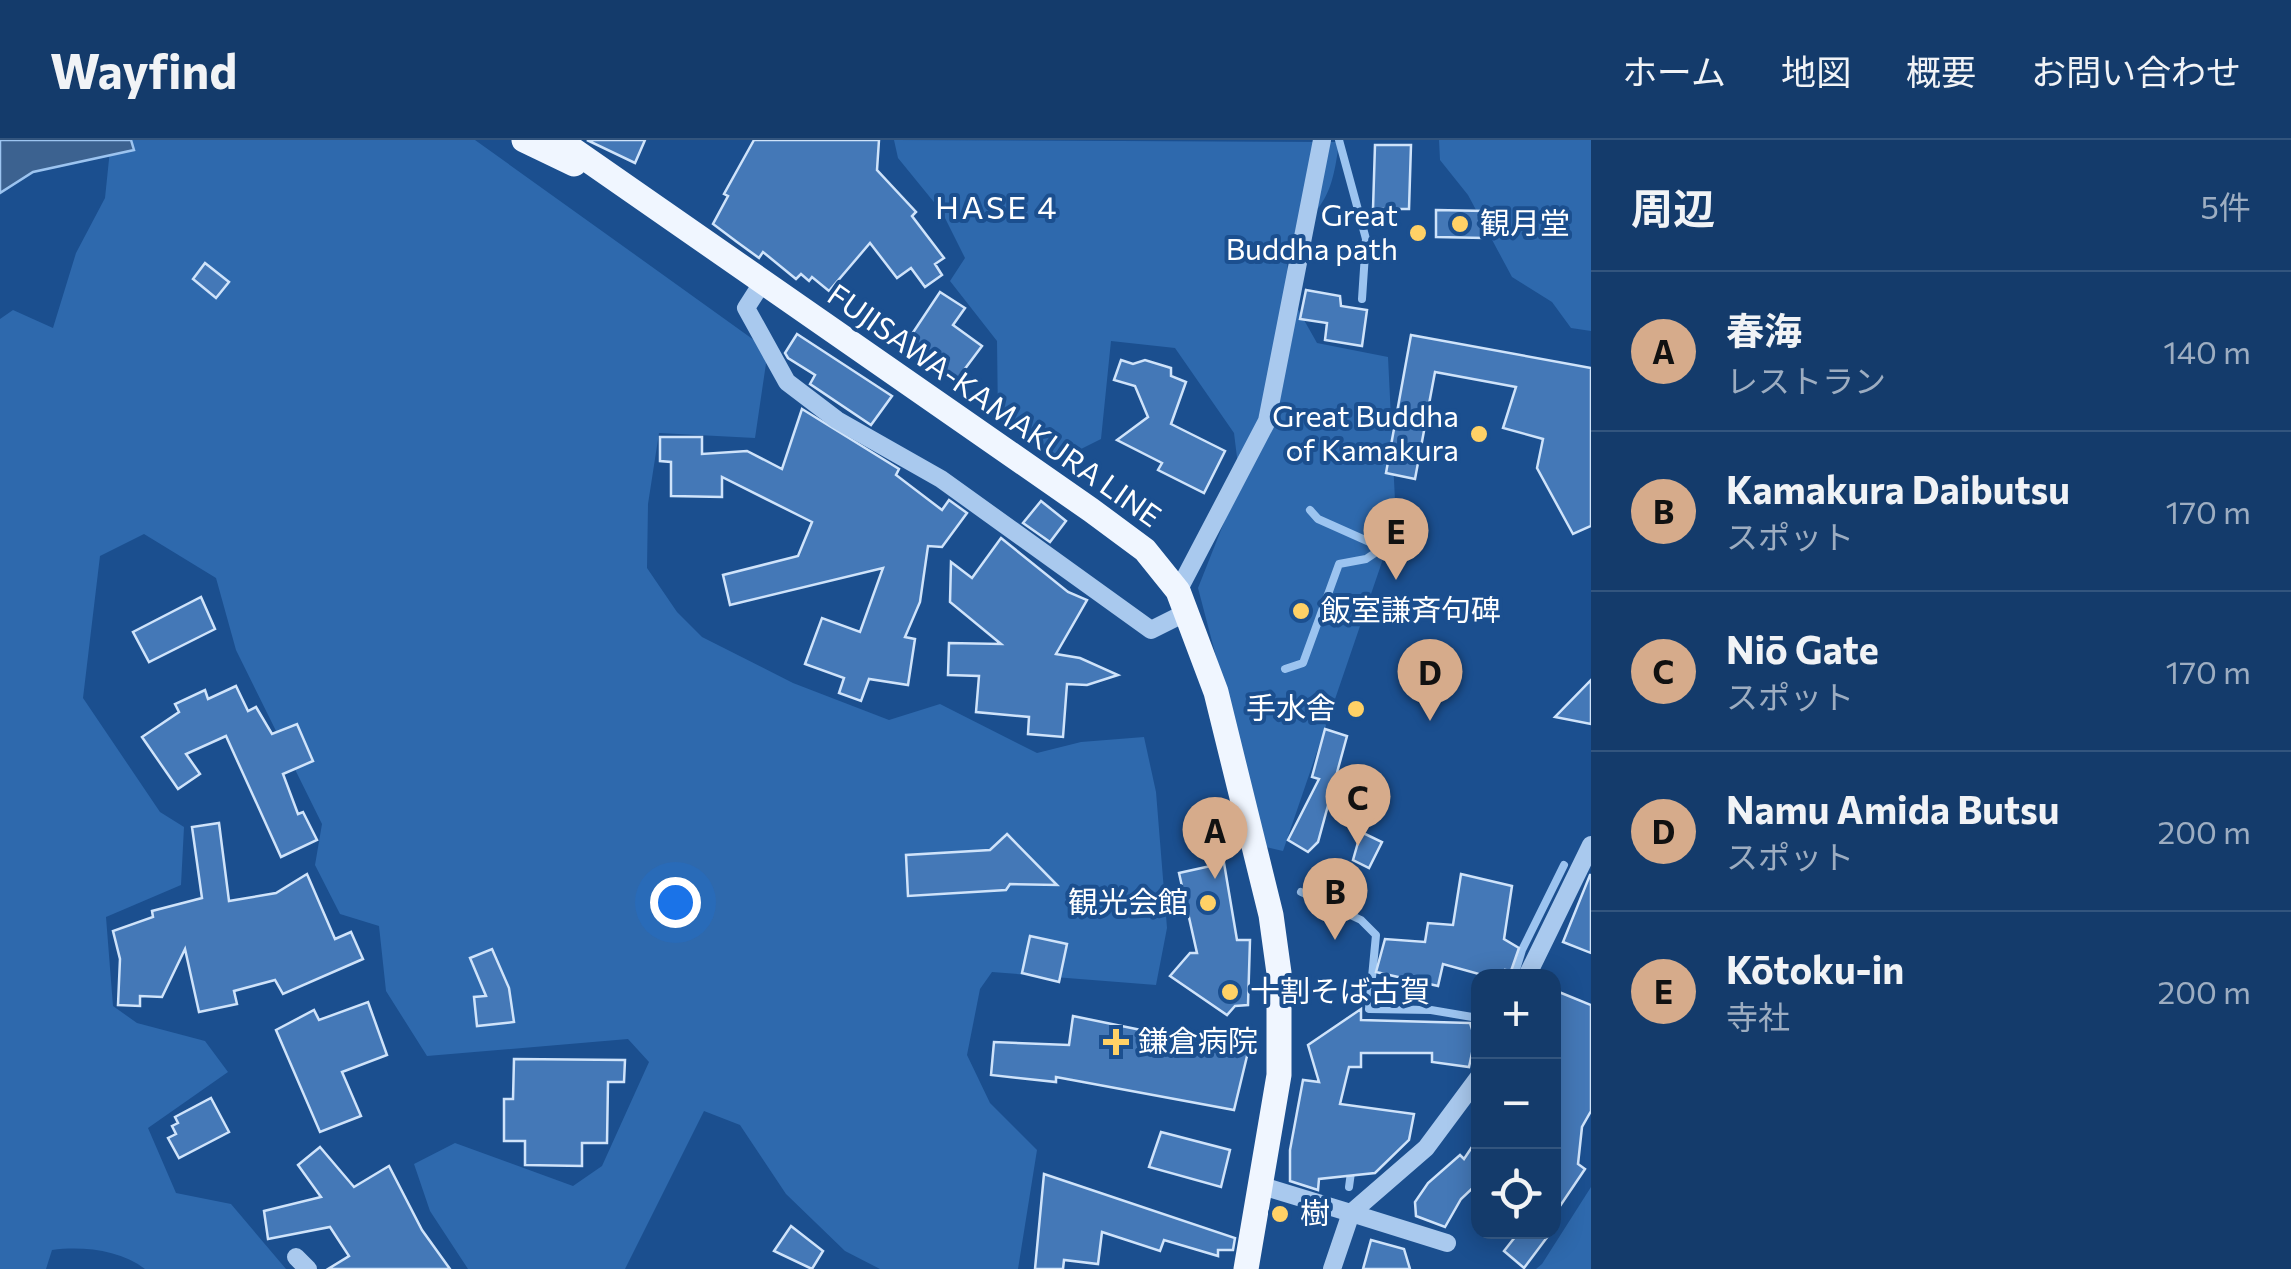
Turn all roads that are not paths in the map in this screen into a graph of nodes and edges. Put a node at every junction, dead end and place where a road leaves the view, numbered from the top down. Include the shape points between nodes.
1 (524, 140) edge
2 (559, 140) edge
3 (1322, 140) edge
4 (637, 194) junction
5 (762, 283) junction
6 (1183, 601) junction
7 (1591, 845) edge
8 (1530, 969) edge
9 (1471, 1087) edge
10 (1262, 1186) junction
11 (1351, 1213) junction
12 (1446, 1243) dead end
13 (1246, 1269) edge
14 (1332, 1269) edge

1 - 4 main road
2 - 4 main road
3 - 6 street via 1267,420
4 - 5 main road, FUJISAWA-KAMAKURA LINE
5 - 6 main road, FUJISAWA-KAMAKURA LINE via 1145,550
5 - 6 street via 746,308 788,382 825,410 941,478 1151,630
6 - 10 main road, FUJISAWA-KAMAKURA LINE via 1216,692 1280,973 1280,1075
7 - 8 street
9 - 11 street via 1426,1148
10 - 11 street
10 - 13 main road, FUJISAWA-KAMAKURA LINE
11 - 12 street
11 - 14 street

